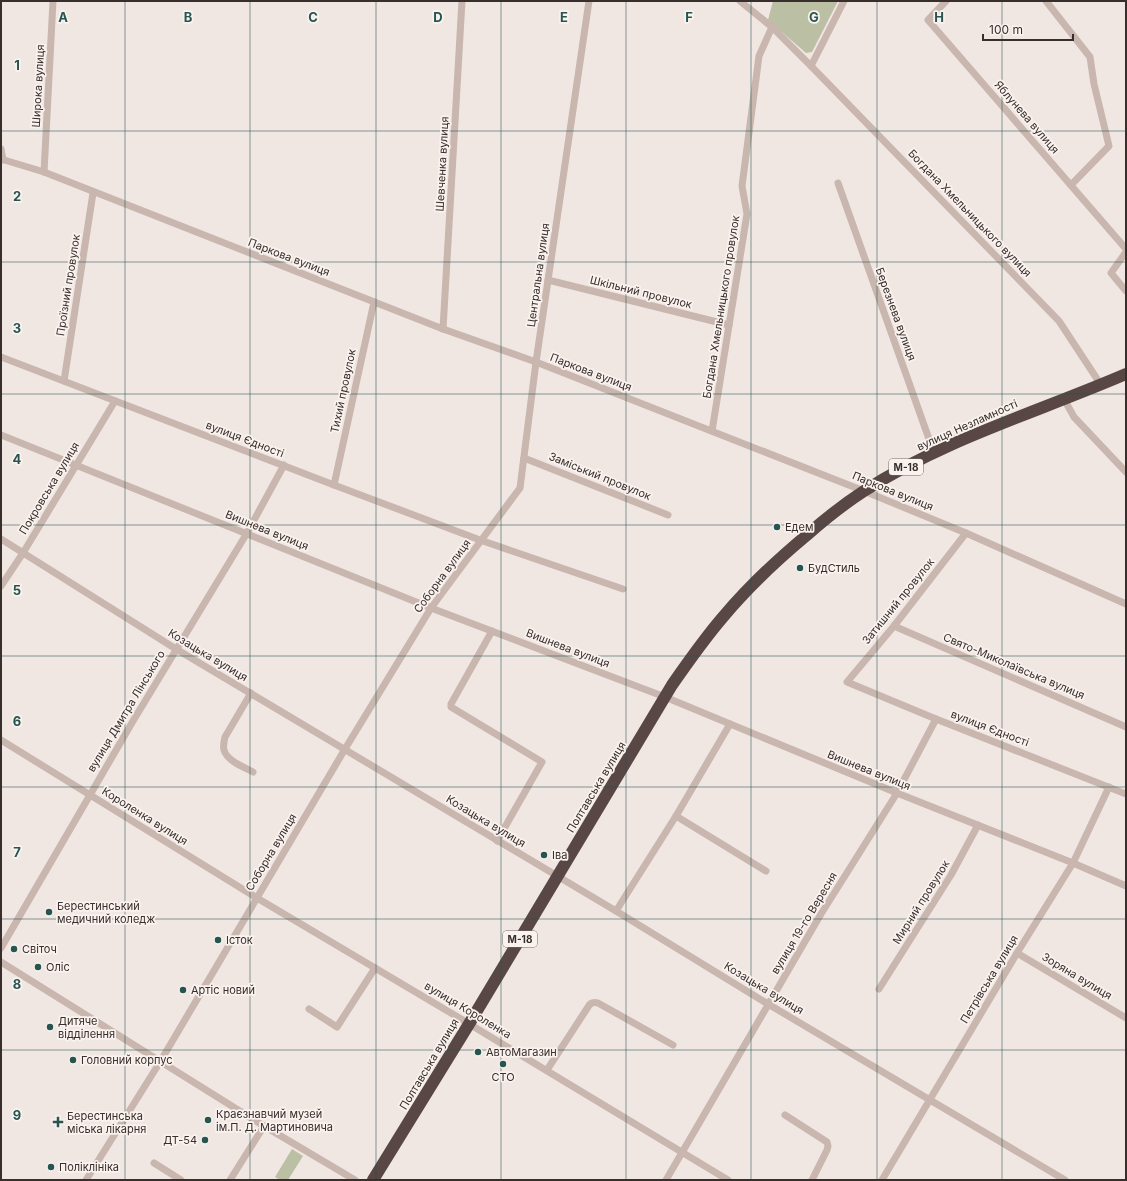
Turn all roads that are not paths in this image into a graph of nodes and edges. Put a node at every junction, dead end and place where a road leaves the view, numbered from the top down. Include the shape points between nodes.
1 (53, 1) edge
2 (462, 1) edge
3 (589, 1) edge
4 (740, 1) edge
5 (844, 1) edge
6 (946, 1) edge
7 (1046, 1) edge
8 (772, 27) junction
9 (811, 66) junction
10 (1, 149) edge
11 (2, 160) edge
12 (44, 172) junction
13 (838, 183) dead end
14 (1071, 185) junction
15 (93, 193) junction
16 (1126, 249) edge
17 (1126, 252) edge
18 (548, 280) junction
19 (1126, 291) edge
20 (374, 302) junction
21 (729, 325) junction
22 (443, 329) junction
23 (1, 358) edge
24 (536, 362) junction
25 (1126, 374) edge
26 (64, 381) junction
27 (1101, 385) junction
28 (1064, 399) junction
29 (115, 401) junction
30 (712, 432) junction
31 (1, 435) edge
32 (934, 452) junction
33 (524, 458) junction
34 (76, 465) junction
35 (284, 465) junction
36 (1126, 472) edge
37 (334, 485) junction
38 (864, 491) junction
39 (668, 515) dead end
40 (966, 533) junction
41 (247, 534) junction
42 (1, 539) edge
43 (482, 540) junction
44 (23, 553) junction
45 (1, 586) edge
46 (623, 589) dead end
47 (1126, 604) edge
48 (431, 608) junction
49 (723, 617) joint
50 (894, 626) junction
51 (492, 631) junction
52 (176, 649) junction
53 (847, 682) joint
54 (251, 693) junction
55 (665, 697) junction
56 (936, 719) junction
57 (730, 724) junction
58 (1126, 727) edge
59 (1, 740) edge
60 (345, 749) junction
61 (253, 772) dead end
62 (1109, 787) junction
63 (897, 793) junction
64 (90, 794) junction
65 (1126, 794) edge
66 (676, 816) junction
67 (978, 825) junction
68 (497, 841) junction
69 (1073, 863) junction
70 (766, 871) dead end
71 (556, 876) junction
72 (1126, 886) edge
73 (257, 898) junction
74 (616, 911) junction
75 (1, 948) edge
76 (1017, 953) junction
77 (1, 962) edge
78 (375, 968) junction
79 (879, 989) dead end
80 (768, 1004) junction
81 (309, 1009) dead end
82 (1126, 1018) edge
83 (469, 1024) junction
84 (673, 1045) dead end
85 (160, 1062) junction
86 (547, 1070) junction
87 (930, 1100) junction
88 (785, 1115) dead end
89 (264, 1126) junction
90 (682, 1153) junction
91 (154, 1163) dead end
92 (86, 1180) edge
93 (181, 1180) edge
94 (230, 1180) edge
95 (355, 1180) edge
96 (373, 1180) edge
97 (666, 1180) edge
98 (728, 1180) edge
99 (812, 1180) edge
100 (882, 1180) edge
101 (1064, 1180) edge

1 - 12 street, Широка вулиця
2 - 22 street, Шевченка вулиця
3 - 18 street, Центральна вулиця
4 - 8 street, Богдана Хмельницького вулиця
5 - 9 street
6 - 14 street, Яблунева вулиця via 928,20
7 - 14 street via 1090,57 1109,146
8 - 9 street, Богдана Хмельницького вулиця
8 - 21 street, Богдана Хмельницького провулок via 759,56 742,186 747,214
9 - 27 street, Богдана Хмельницького вулиця via 1059,320
10 - 11 street
11 - 12 street, Паркова вулиця
12 - 15 street, Паркова вулиця
13 - 32 street, Березнева вулиця
14 - 16 street, Яблунева вулиця
15 - 20 street, Паркова вулиця
15 - 26 street, Проїзний провулок
17 - 19 street via 1111,273
18 - 21 street, Шкільний провулок
18 - 24 street, Центральна вулиця
20 - 22 street, Паркова вулиця
20 - 37 street, Тихий провулок
21 - 30 street, Богдана Хмельницького провулок
22 - 24 street, Паркова вулиця
23 - 26 street, вулиця Єдності
24 - 30 street, Паркова вулиця
24 - 33 street, Центральна вулиця
25 - 27 highway, вулиця Незламності / М-18
26 - 29 street, вулиця Єдності
27 - 28 highway, вулиця Незламності / М-18
28 - 32 highway, вулиця Незламності / М-18
28 - 36 street via 1074,417
29 - 34 street, Покровська вулиця
29 - 35 street, вулиця Єдності
30 - 38 street, Паркова вулиця
31 - 34 street, Вишнева вулиця
32 - 38 highway, вулиця Незламності / М-18
33 - 39 street, Заміський провулок
33 - 43 street, Центральна вулиця via 520,488
34 - 41 street, Вишнева вулиця
34 - 44 street, Покровська вулиця
35 - 37 street, вулиця Єдності
35 - 41 street, вулиця Дмитра Лінського
37 - 43 street, вулиця Єдності
38 - 40 street, Паркова вулиця
38 - 49 highway, вулиця Незламності / М-18 via 791,548
40 - 47 street, Паркова вулиця
40 - 50 street, Затишний провулок
41 - 48 street, Вишнева вулиця
41 - 52 street, вулиця Дмитра Лінського
42 - 44 street, Козацька вулиця
43 - 46 street, вулиця Єдності
43 - 48 street, Соборна вулиця
44 - 45 street, Покровська вулиця
44 - 52 street, Козацька вулиця
48 - 51 street, Вишнева вулиця
48 - 60 street, Соборна вулиця
49 - 55 highway, Полтавська вулиця / М-18
50 - 53 street, Затишний провулок
50 - 58 street, Свято-Миколаївська вулиця
51 - 55 street, Вишнева вулиця
51 - 68 street via 451,704 452,707 542,762
52 - 54 street, Козацька вулиця
52 - 64 street, вулиця Дмитра Лінського
53 - 56 street, вулиця Єдності
54 - 60 street, Козацька вулиця
54 - 61 street via 225,737 224,751 230,759
55 - 57 street, Вишнева вулиця
55 - 71 highway, Полтавська вулиця / М-18
56 - 62 street, вулиця Єдності
56 - 63 street, вулиця 19-го Вересня
57 - 63 street, Вишнева вулиця
57 - 66 street
59 - 64 street, Короленка вулиця
60 - 68 street, Козацька вулиця
60 - 73 street, Соборна вулиця
62 - 65 street, вулиця Єдності
62 - 69 street, Петрівська вулиця
63 - 67 street, Вишнева вулиця
63 - 80 street, вулиця 19-го Вересня
64 - 73 street, Короленка вулиця
64 - 75 street, вулиця Дмитра Лінського
66 - 70 street
66 - 74 street
67 - 69 street, Вишнева вулиця
67 - 79 street, Мирний провулок via 951,875
68 - 71 street, Козацька вулиця
69 - 72 street, Вишнева вулиця
69 - 76 street, Петрівська вулиця
71 - 74 street, Козацька вулиця
71 - 83 highway, Полтавська вулиця / М-18
73 - 78 street, вулиця Короленка
73 - 85 street, Соборна вулиця
74 - 80 street, Козацька вулиця
76 - 82 street, Зоряна вулиця
76 - 87 street, Петрівська вулиця
77 - 85 street
78 - 81 street via 337,1026
78 - 83 street, вулиця Короленка
80 - 87 street, Козацька вулиця
80 - 90 street, вулиця 19-го Вересня
83 - 86 street, вулиця Короленка
83 - 96 highway, Полтавська вулиця / М-18
84 - 86 street via 594,1002 590,1004
85 - 89 street
85 - 92 street, Соборна вулиця
86 - 90 street, вулиця Короленка
87 - 100 street, Петрівська вулиця
87 - 101 street, Козацька вулиця
88 - 99 street via 827,1142 827,1150
89 - 94 street
89 - 95 street
90 - 97 street, вулиця 19-го Вересня
90 - 98 street, вулиця Короленка
91 - 93 street

